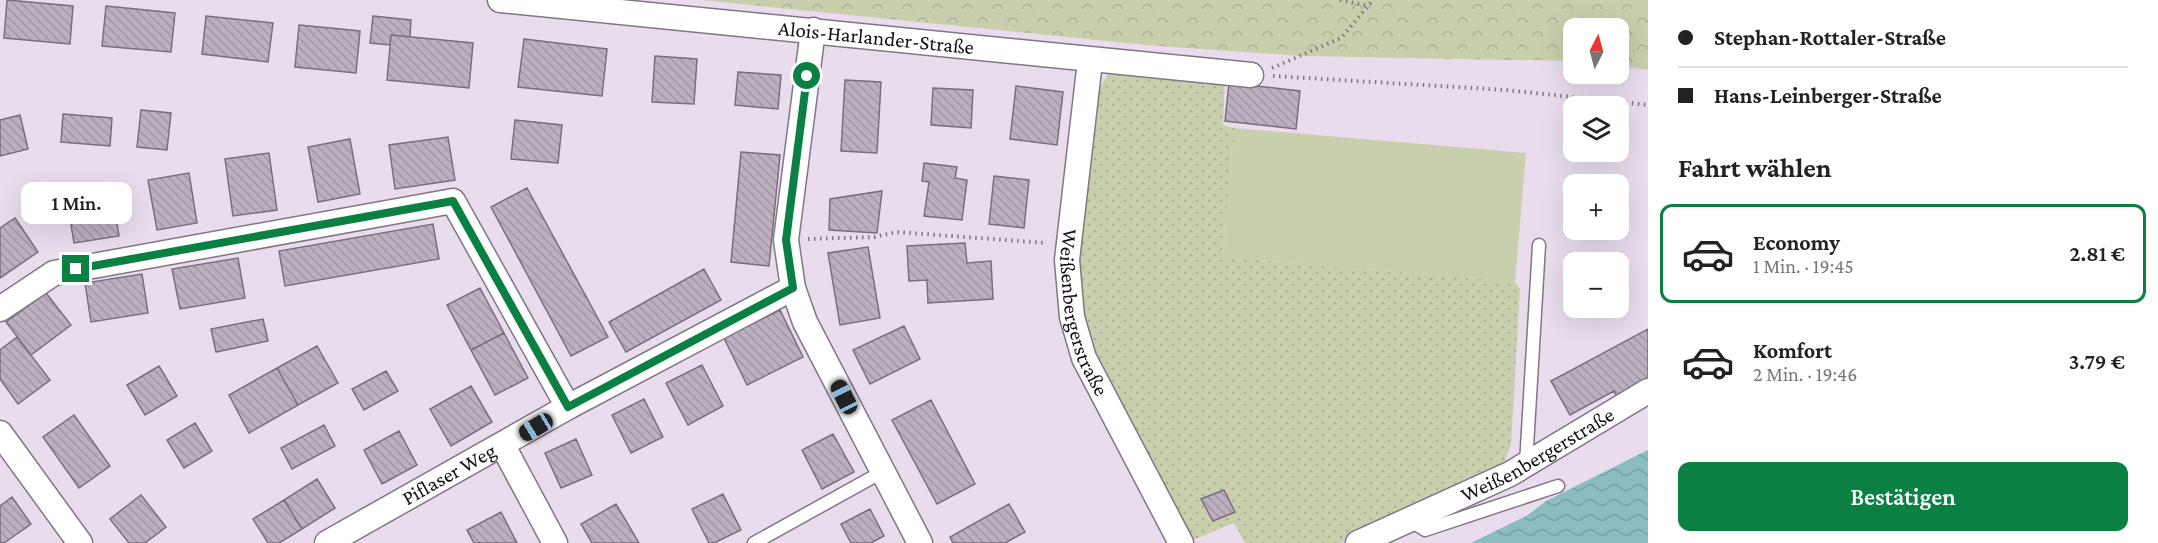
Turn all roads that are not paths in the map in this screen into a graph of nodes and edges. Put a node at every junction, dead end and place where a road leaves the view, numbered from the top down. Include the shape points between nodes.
1 (500, 0) edge
2 (813, 30) junction
3 (1090, 61) junction
4 (1251, 75) road end
5 (1539, 245) dead end
6 (793, 288) junction
7 (0, 309) edge
8 (1648, 391) edge
9 (568, 407) junction
10 (0, 433) edge
11 (503, 446) junction
12 (1526, 464) junction
13 (882, 472) junction
14 (1558, 486) dead end
15 (1408, 520) junction
16 (80, 543) edge
17 (327, 543) edge
18 (555, 543) edge
19 (754, 543) edge
20 (920, 543) edge
21 (1181, 543) edge
22 (1358, 543) edge

1 - 2 street, Alois-Harlander-Straße
2 - 3 street, Alois-Harlander-Straße
2 - 6 street via 786,240
3 - 4 street, Alois-Harlander-Straße
3 - 21 street, Weißenbergerstraße via 1069,244 1072,317 1084,358
5 - 12 lane
6 - 9 street, Piflaser Weg
6 - 13 street via 805,322
7 - 9 street via 54,273 453,201
8 - 12 street, Weißenbergerstraße
9 - 11 street, Piflaser Weg
10 - 16 street
11 - 17 street, Piflaser Weg
11 - 18 street
12 - 15 street, Weißenbergerstraße
13 - 19 lane
13 - 20 street
14 - 15 lane via 1425,530
15 - 22 street, Weißenbergerstraße

